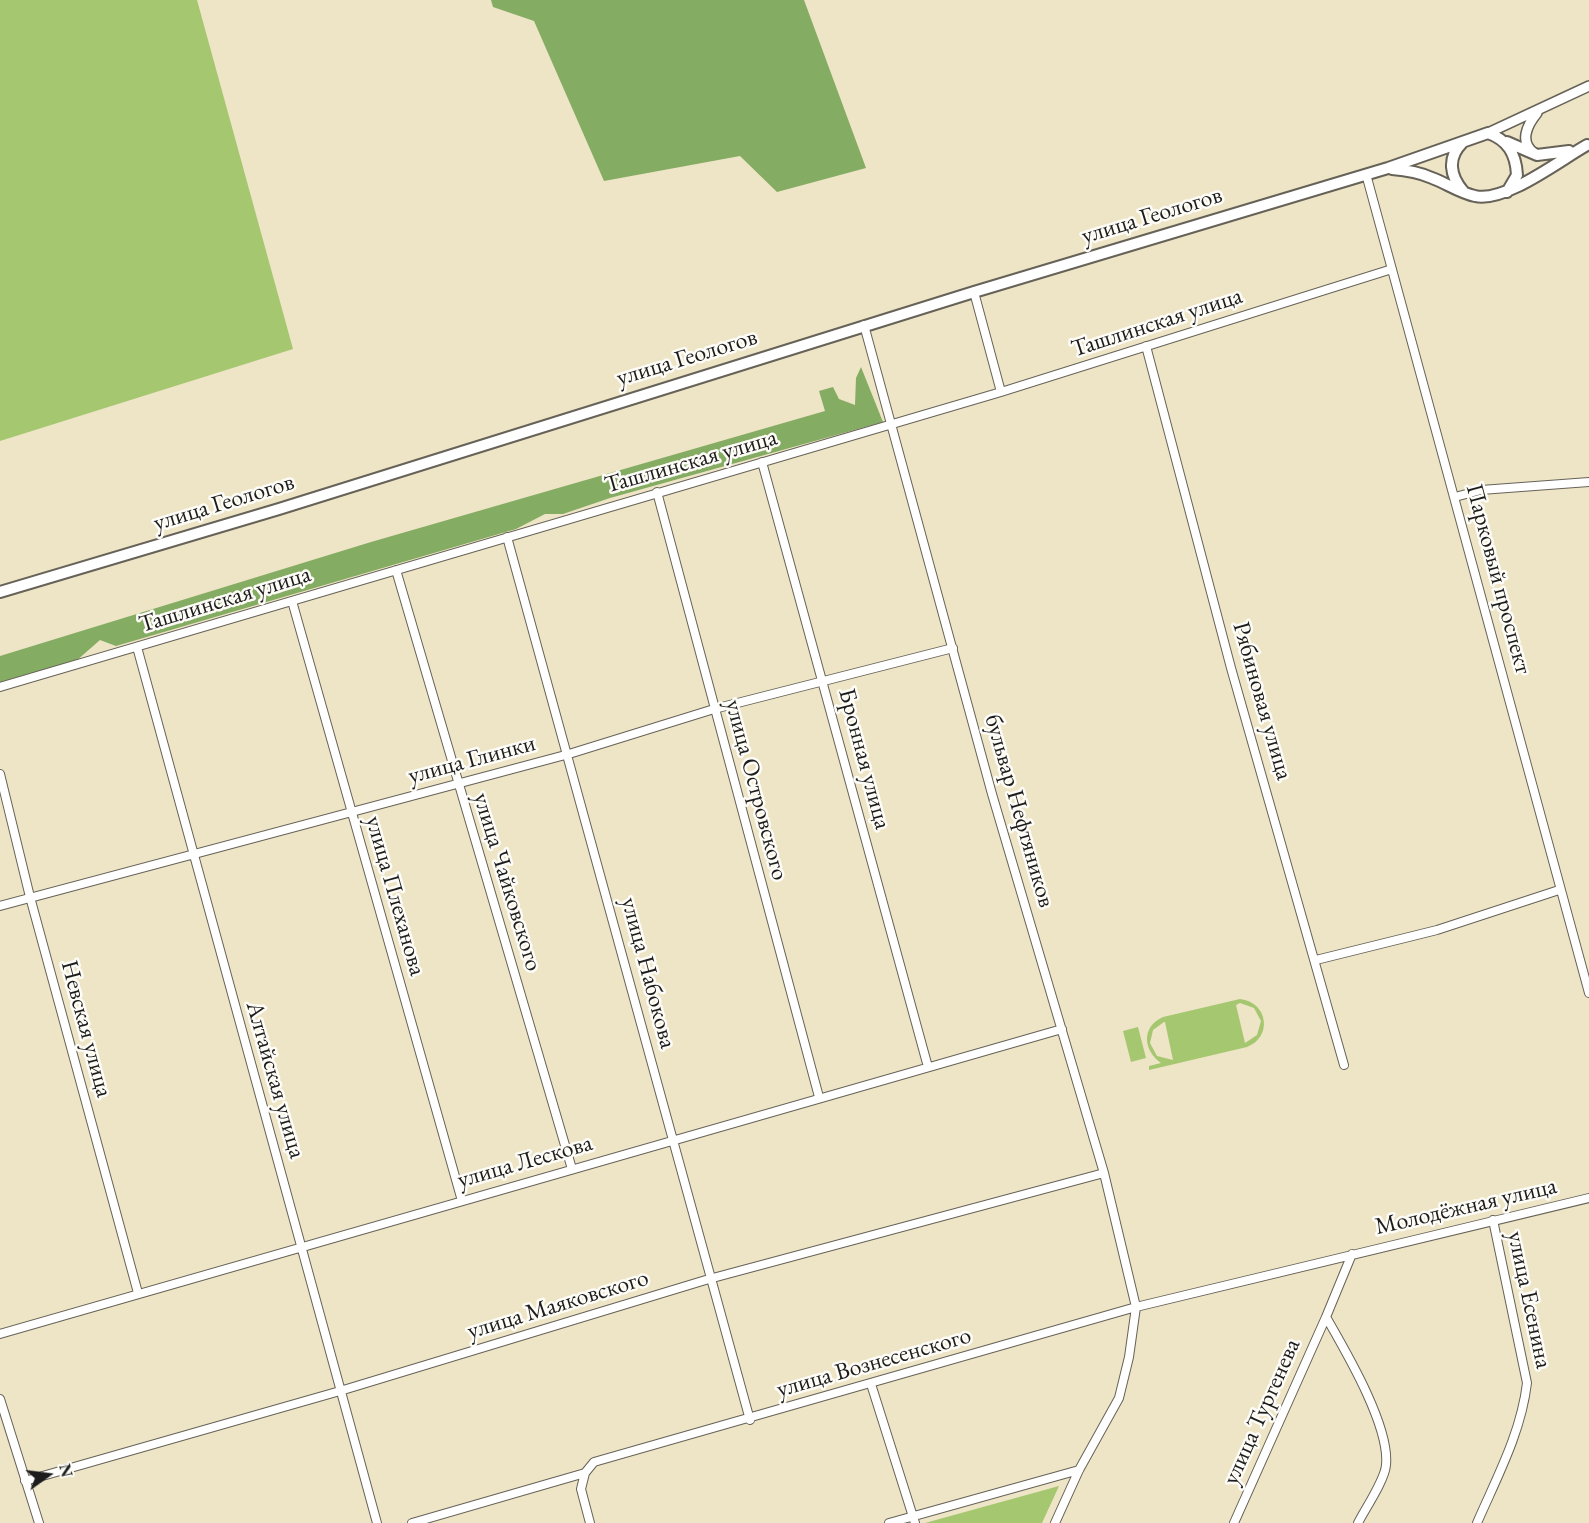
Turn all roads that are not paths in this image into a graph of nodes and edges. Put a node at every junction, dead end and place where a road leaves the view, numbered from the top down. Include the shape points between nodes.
1 (1589, 86) edge
2 (1538, 111) junction
3 (1488, 133) junction
4 (1506, 142) junction
5 (1462, 143) junction
6 (1588, 145) edge
7 (1537, 155) junction
8 (1388, 168) junction
9 (1366, 174) junction
10 (1464, 192) junction
11 (1507, 192) junction
12 (1392, 269) junction
13 (974, 292) junction
14 (864, 325) junction
15 (1146, 346) junction
16 (1001, 392) junction
17 (890, 423) junction
18 (762, 462) junction
19 (1589, 482) edge
20 (657, 492) junction
21 (1455, 497) junction
22 (507, 537) junction
23 (396, 570) junction
24 (0, 592) edge
25 (292, 601) junction
26 (137, 647) junction
27 (953, 648) junction
28 (822, 680) junction
29 (0, 687) edge
30 (714, 709) junction
31 (569, 754) junction
32 (0, 774) edge
33 (457, 783) junction
34 (351, 813) junction
35 (192, 852) junction
36 (1559, 890) junction
37 (30, 897) junction
38 (0, 906) edge
39 (1316, 960) junction
40 (1589, 993) edge
41 (1062, 1029) junction
42 (1344, 1065) dead end
43 (928, 1067) junction
44 (819, 1097) junction
45 (673, 1139) junction
46 (572, 1169) junction
47 (1104, 1173) junction
48 (1589, 1198) edge
49 (462, 1202) junction
50 (1493, 1220) junction
51 (303, 1247) junction
52 (1352, 1254) junction
53 (710, 1279) junction
54 (138, 1293) junction
55 (1136, 1307) junction
56 (1326, 1317) junction
57 (0, 1334) edge
58 (871, 1384) junction
59 (340, 1391) junction
60 (0, 1399) edge
61 (750, 1420) junction
62 (1079, 1470) junction
63 (585, 1473) junction
64 (25, 1481) junction
65 (914, 1519) edge
66 (39, 1523) edge
67 (376, 1523) edge
68 (412, 1523) edge
69 (590, 1523) edge
70 (889, 1523) edge
71 (1055, 1523) edge
72 (1233, 1523) edge
73 (1358, 1523) edge
74 (1477, 1523) edge

1 - 2 street
2 - 3 street
2 - 7 street via 1526,138 1530,150
3 - 4 main road
3 - 5 main road
4 - 7 main road
4 - 11 main road via 1513,153 1517,176
5 - 8 main road, улица Геологов
5 - 10 main road via 1452,166 1457,184
6 - 7 main road
6 - 11 main road
8 - 9 main road, улица Геологов
8 - 10 main road via 1419,173
9 - 12 street, Парковый проспект
9 - 13 main road, улица Геологов
10 - 11 main road via 1486,197
12 - 15 street, Ташлинская улица
12 - 21 street, Парковый проспект
13 - 14 main road, улица Геологов
13 - 16 street
14 - 17 street, бульвар Нефтяников
14 - 24 main road, улица Геологов
15 - 16 street, Ташлинская улица
15 - 39 street, Рябиновая улица via 1231,668
16 - 17 street, Ташлинская улица
17 - 18 street, Ташлинская улица
17 - 27 street, бульвар Нефтяников
18 - 20 street, Ташлинская улица
18 - 28 street, Бронная улица
19 - 21 street via 1481,490
20 - 22 street, Ташлинская улица
20 - 30 street, улица Островского
21 - 36 street, Парковый проспект
22 - 23 street, Ташлинская улица
22 - 31 street, улица Набокова
23 - 25 street, Ташлинская улица
23 - 33 street, улица Чайковского
25 - 26 street, Ташлинская улица
25 - 34 street, улица Плеханова
26 - 29 street, Ташлинская улица
26 - 35 street, Алтайская улица
27 - 28 street, улица Глинки
27 - 41 street, бульвар Нефтяников
28 - 30 street, улица Глинки
28 - 43 street, Бронная улица
30 - 31 street, улица Глинки
30 - 44 street, улица Островского
31 - 33 street, улица Глинки
31 - 45 street, улица Набокова
32 - 37 street, Невская улица
33 - 34 street, улица Глинки
33 - 46 street, улица Чайковского
34 - 35 street, улица Глинки
34 - 49 street, улица Плеханова
35 - 37 street, улица Глинки
35 - 51 street, Алтайская улица
36 - 39 street via 1437,930
36 - 40 street, Парковый проспект
37 - 38 street, улица Глинки
37 - 54 street, Невская улица
39 - 42 street, Рябиновая улица
41 - 43 street, улица Лескова
41 - 47 street, бульвар Нефтяников
43 - 44 street, улица Лескова
44 - 45 street, улица Лескова
45 - 46 street, улица Лескова
45 - 53 street, улица Набокова
46 - 49 street, улица Лескова
47 - 53 street, улица Маяковского
47 - 55 street, бульвар Нефтяников
48 - 50 street, Молодёжная улица
49 - 51 street, улица Лескова
50 - 52 street, Молодёжная улица
50 - 74 street, улица Есенина via 1527,1383 1517,1432
51 - 54 street, улица Лескова
51 - 59 street, Алтайская улица
52 - 55 street, улица Вознесенского
52 - 56 street, улица Тургенева
53 - 59 street, улица Маяковского
53 - 61 street, улица Набокова
54 - 57 street, улица Лескова
55 - 58 street, улица Вознесенского
55 - 62 street via 1119,1398
56 - 72 street, улица Тургенева
56 - 73 street via 1361,1379 1386,1449 1386,1468
58 - 61 street, улица Вознесенского
58 - 65 street
59 - 64 street, улица Маяковского
59 - 67 street, Алтайская улица
60 - 64 street
61 - 63 street, улица Вознесенского via 594,1462
62 - 65 street
62 - 71 street
63 - 68 street, улица Вознесенского
63 - 69 street via 581,1489
64 - 66 street
65 - 70 street

